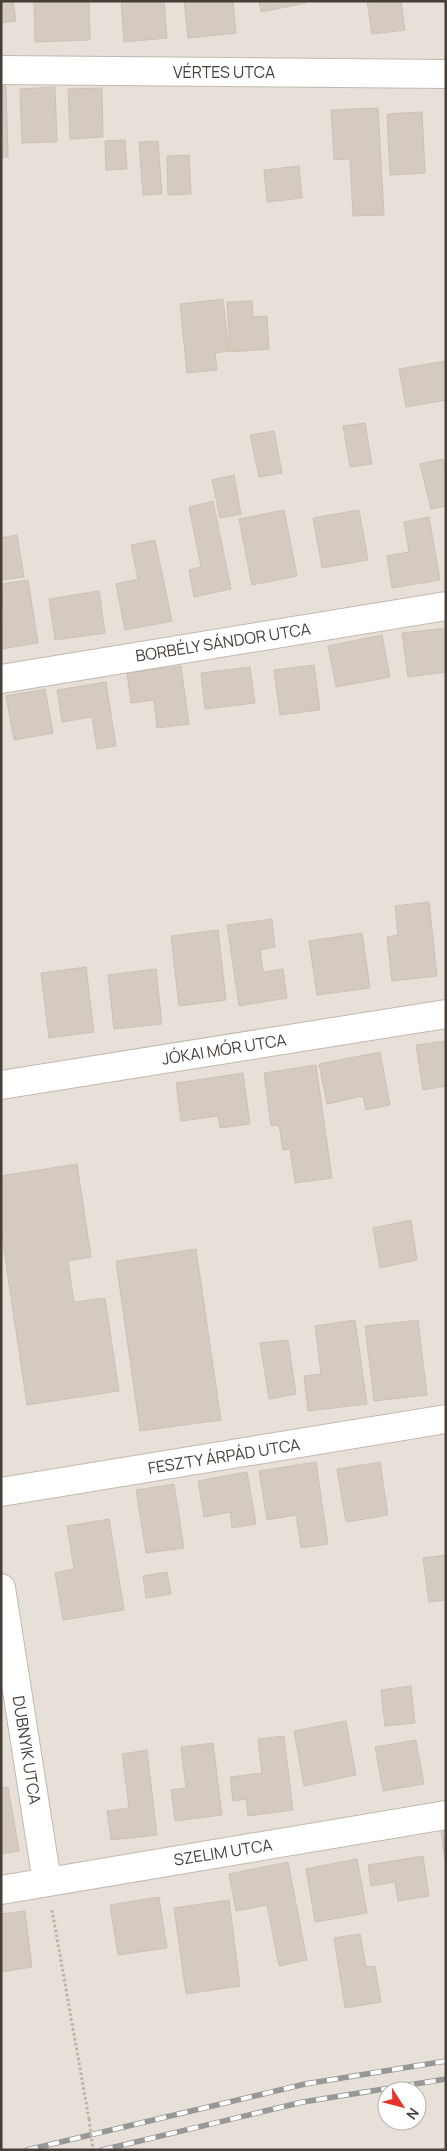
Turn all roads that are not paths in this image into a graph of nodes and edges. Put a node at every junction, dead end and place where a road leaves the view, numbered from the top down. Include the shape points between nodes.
1 (1, 70) edge
2 (446, 74) edge
3 (446, 606) edge
4 (1, 679) edge
5 (446, 1014) edge
6 (1, 1085) edge
7 (446, 1419) edge
8 (1, 1492) edge
9 (1, 1588) edge
10 (446, 1815) edge
11 (47, 1882) junction
12 (1, 1890) edge

1 - 2 street, VÉRTES UTCA
3 - 4 street, BORBÉLY SÁNDOR UTCA
5 - 6 street, JÓKAI MÓR UTCA
7 - 8 street, FESZTY ÁRPÁD UTCA
9 - 11 street, DUBNYIK UTCA
10 - 11 street, SZELIM UTCA
11 - 12 street, SZELIM UTCA

